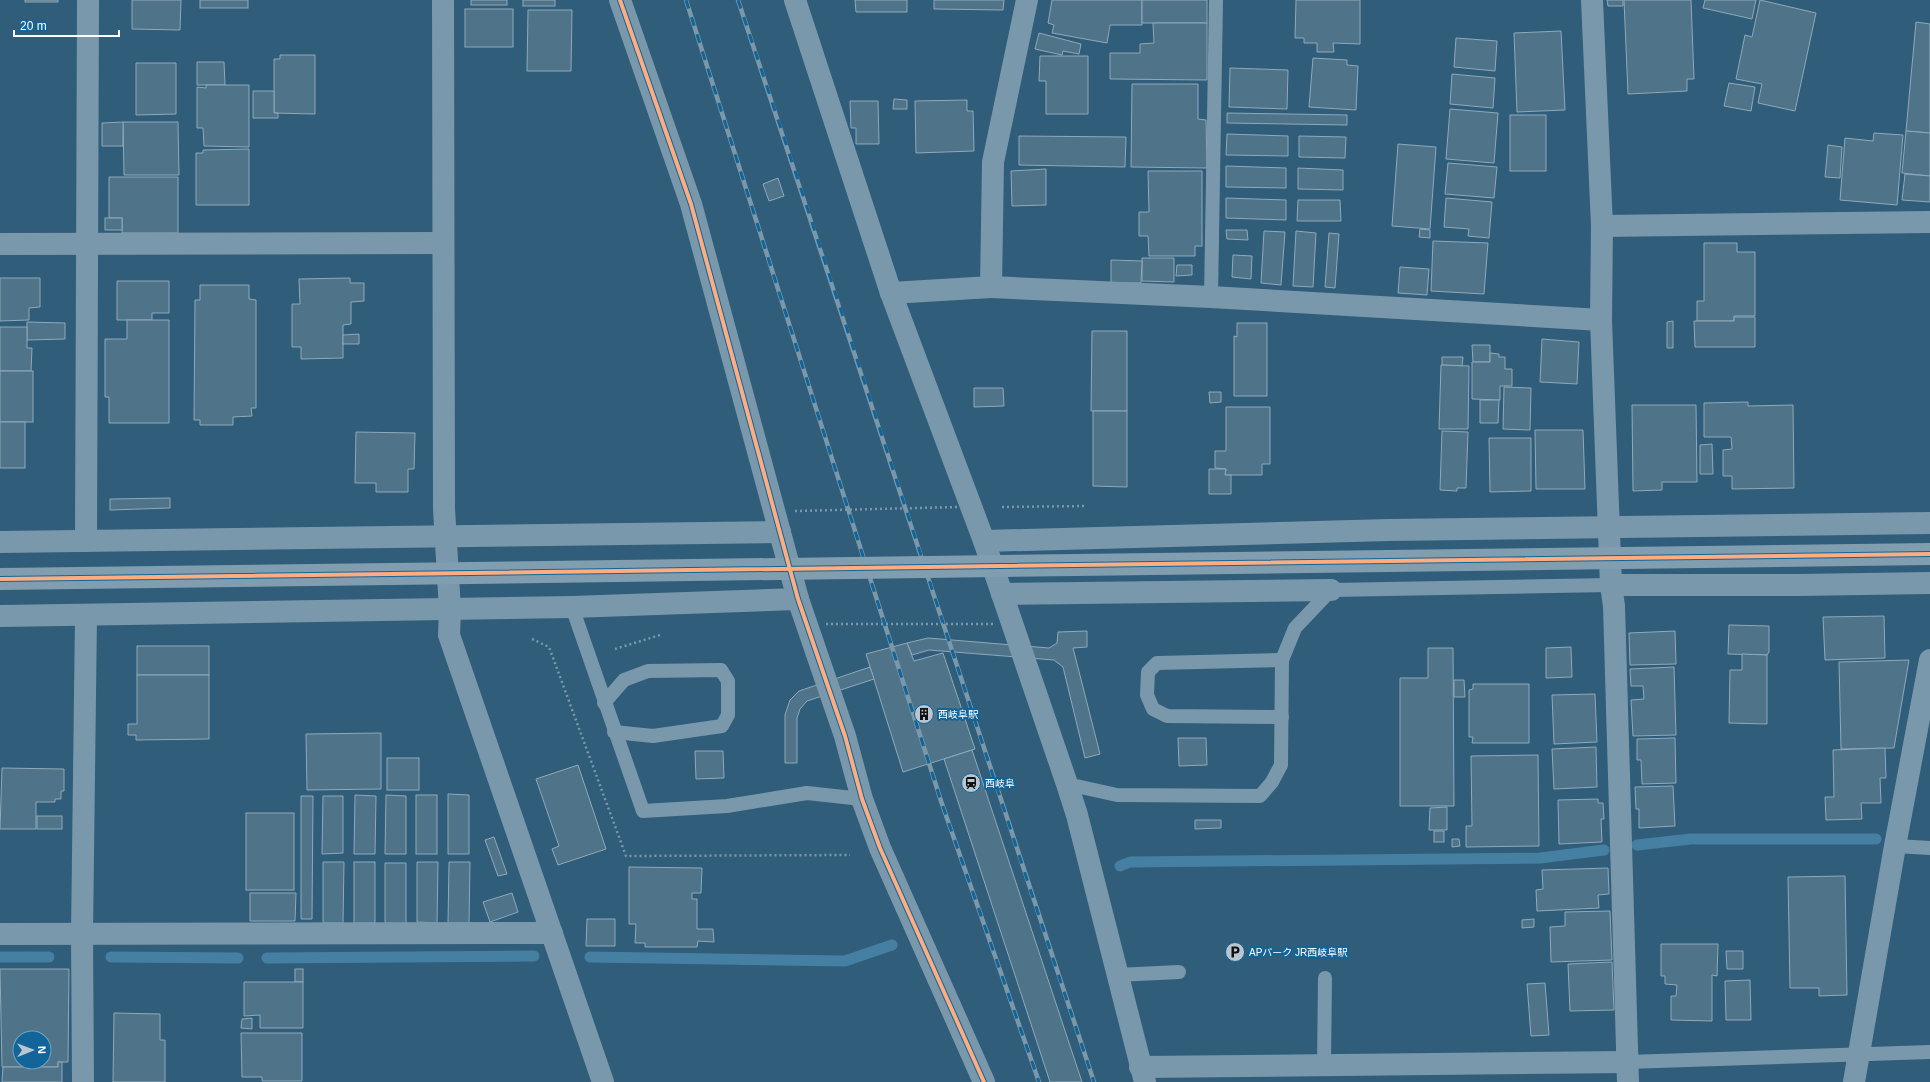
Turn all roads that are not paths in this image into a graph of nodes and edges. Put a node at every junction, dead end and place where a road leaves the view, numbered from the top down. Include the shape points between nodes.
1 (88, 0) edge
2 (443, 0) edge
3 (620, 0) edge
4 (795, 0) edge
5 (1027, 0) edge
6 (1216, 0) edge
7 (1592, 0) edge
8 (1930, 222) edge
9 (1602, 226) junction
10 (444, 243) junction
11 (0, 244) edge
12 (88, 244) junction
13 (990, 287) junction
14 (891, 292) junction
15 (1211, 296) junction
16 (1602, 320) junction
17 (1930, 523) edge
18 (1609, 527) junction
19 (780, 532) junction
20 (445, 538) junction
21 (86, 541) junction
22 (984, 541) junction
23 (0, 542) edge
24 (1930, 554) edge
25 (0, 579) edge
26 (1930, 583) edge
27 (1611, 585) junction
28 (1331, 590) junction
29 (1002, 594) junction
30 (798, 598) junction
31 (572, 607) junction
32 (450, 610) junction
33 (86, 615) junction
34 (0, 616) edge
35 (1282, 660) junction
36 (1930, 660) edge
37 (604, 703) junction
38 (1282, 717) junction
39 (614, 732) junction
40 (1067, 784) junction
41 (862, 799) junction
42 (1895, 846) junction
43 (1930, 848) edge
44 (0, 934) edge
45 (552, 934) junction
46 (82, 935) junction
47 (1179, 972) dead end
48 (1118, 975) junction
49 (1325, 978) dead end
50 (1930, 1052) edge
51 (1859, 1054) junction
52 (1324, 1065) junction
53 (1627, 1072) edge
54 (1142, 1074) edge
55 (83, 1082) edge
56 (603, 1082) edge
57 (984, 1082) edge
58 (1854, 1082) edge

1 - 12 street
2 - 10 street
3 - 19 street via 691,204
4 - 14 street
5 - 13 street via 993,162
6 - 15 lane
7 - 9 street
8 - 9 street
9 - 16 street
10 - 12 street
10 - 20 street
11 - 12 street
12 - 21 street
13 - 14 street
13 - 15 street
14 - 22 street
15 - 16 street
16 - 18 street
17 - 18 street
18 - 22 street
18 - 27 street
19 - 20 street
19 - 30 street
20 - 21 street
20 - 32 street
21 - 23 street
22 - 29 street
24 - 25 street, bridge
26 - 27 street
27 - 28 lane
27 - 53 street via 1614,606 1623,877
28 - 29 street
28 - 35 lane via 1295,628
29 - 40 street
30 - 31 street
30 - 41 street via 845,736
31 - 32 street
31 - 37 lane
32 - 33 street
32 - 45 street via 449,635
33 - 34 street
33 - 46 street
35 - 38 lane
35 - 38 lane via 1157,662 1148,672 1147,695 1153,709 1167,716
36 - 42 street
37 - 39 lane
37 - 39 lane via 624,680 648,671 721,670 728,682 728,715 722,726 653,736
38 - 40 lane via 1281,765 1272,782 1260,796 1117,795
39 - 41 lane via 643,811 727,806 807,793
40 - 48 street
41 - 57 street via 880,848
42 - 43 lane
42 - 51 street
44 - 46 street
45 - 46 street
45 - 56 street
46 - 55 street
47 - 48 lane
48 - 54 street
49 - 52 lane
50 - 51 lane
51 - 53 lane
51 - 58 street
52 - 53 street
52 - 54 street

